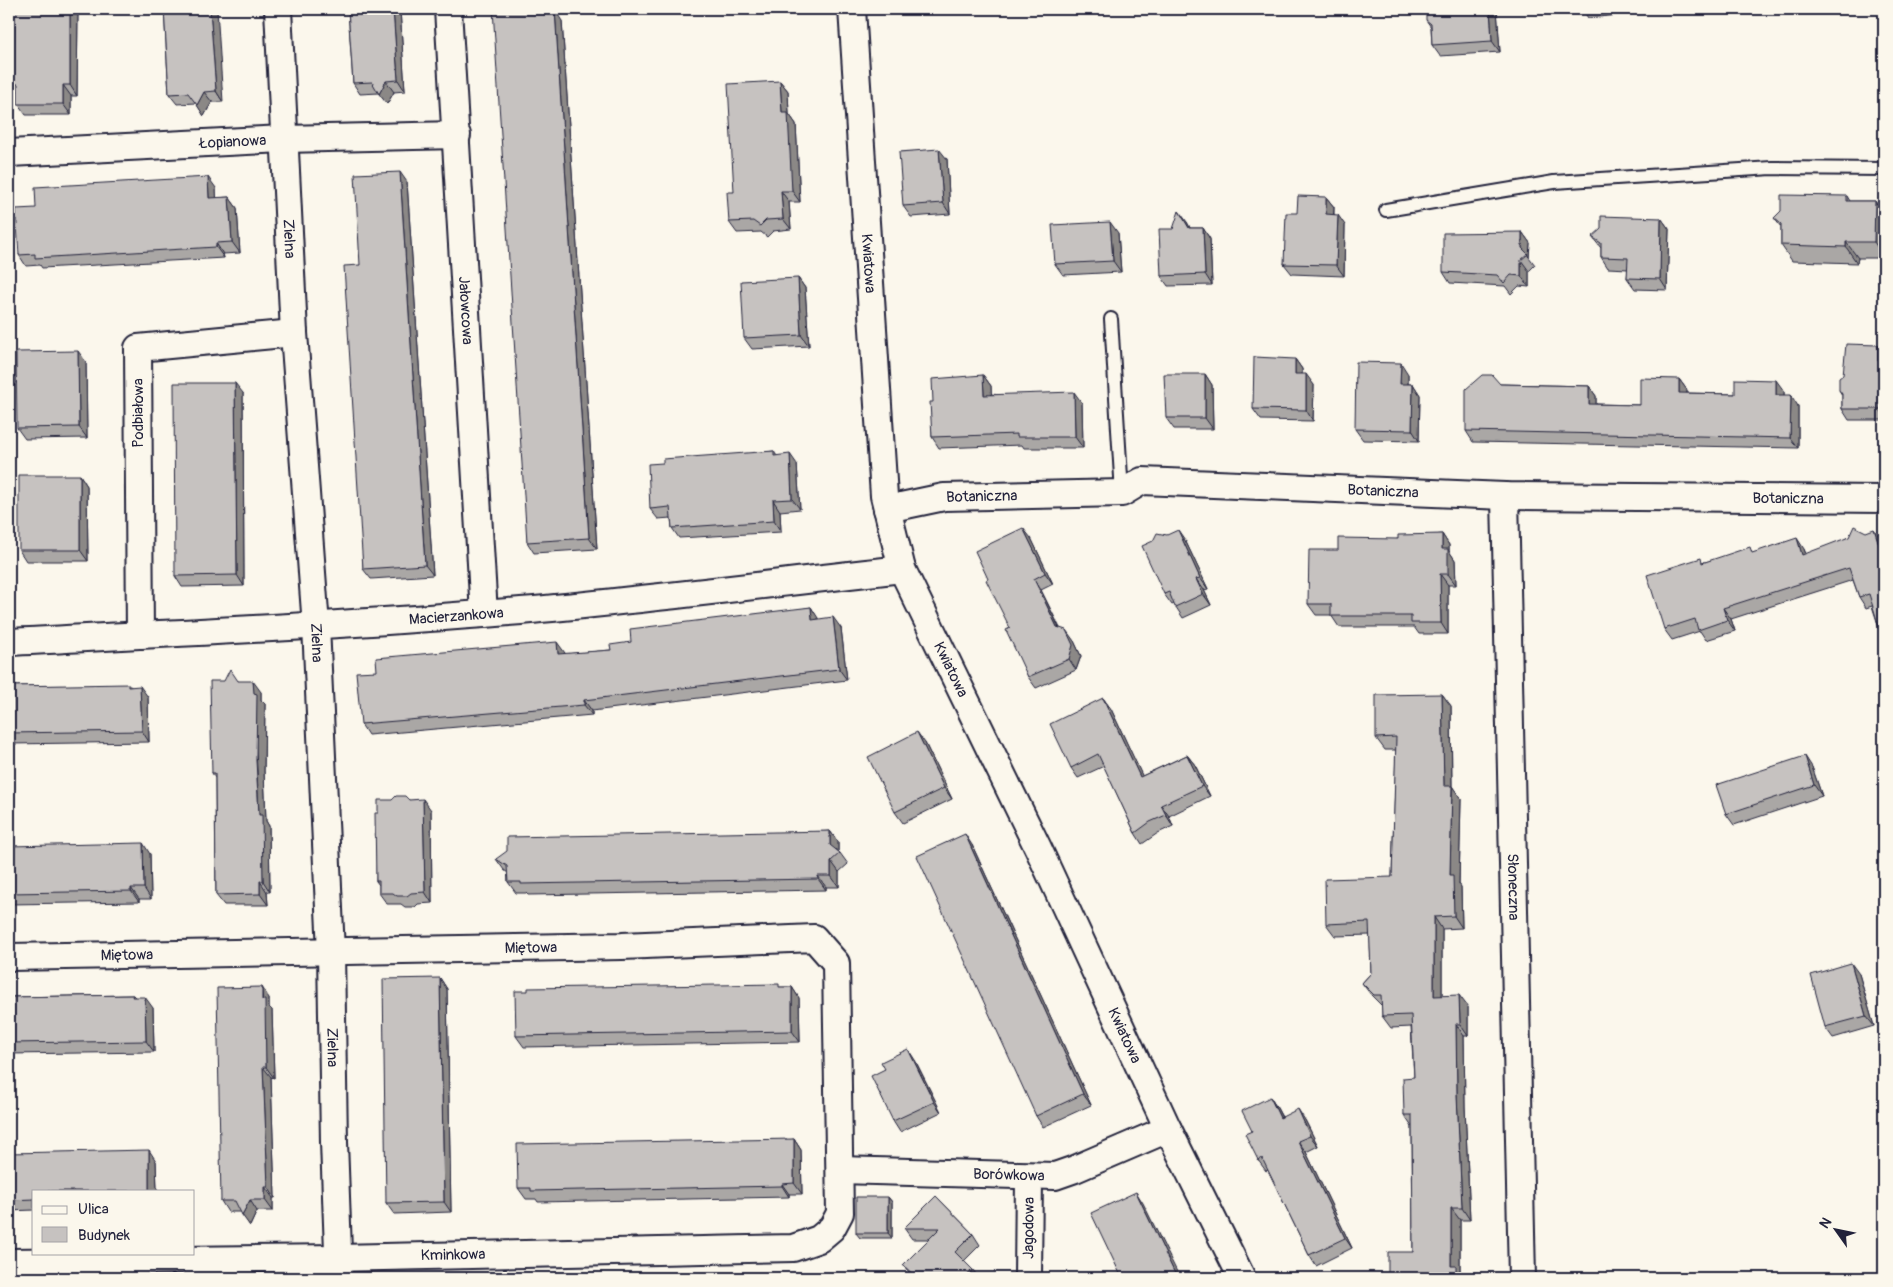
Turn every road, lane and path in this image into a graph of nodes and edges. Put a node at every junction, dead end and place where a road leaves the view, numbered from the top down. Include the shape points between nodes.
1 (278, 9) edge
2 (448, 9) edge
3 (852, 9) edge
4 (457, 135) junction
5 (284, 139) junction
6 (9, 153) edge
7 (1884, 169) edge
8 (1386, 210) dead end
9 (1111, 319) dead end
10 (294, 333) junction
11 (1122, 493) junction
12 (1505, 496) junction
13 (1884, 499) edge
14 (887, 509) junction
15 (902, 569) junction
16 (484, 614) junction
17 (316, 626) junction
18 (140, 635) junction
19 (9, 642) edge
20 (332, 952) junction
21 (9, 956) edge
22 (1168, 1129) junction
23 (840, 1170) junction
24 (1030, 1177) junction
25 (9, 1262) edge
26 (339, 1268) edge
27 (1028, 1278) edge
28 (1242, 1278) edge
29 (1522, 1278) edge

1 - 5 street, Zielna
2 - 4 street, Jałowcowa
3 - 14 street, Kwiatowa
4 - 5 street, Łopianowa
4 - 16 street, Jałowcowa
5 - 6 street, Łopianowa
5 - 10 street, Zielna
7 - 8 lane via 1772,168 1554,182
9 - 11 lane
10 - 17 street, Zielna
10 - 18 street, Podbiałowa via 138,348
11 - 12 street, Botaniczna via 1142,481
11 - 14 street, Botaniczna via 944,497
12 - 13 street, Botaniczna
12 - 29 street, Słoneczna
14 - 15 street, Kwiatowa
15 - 16 street, Macierzankowa
15 - 22 street, Kwiatowa via 1038,848
16 - 17 street, Macierzankowa
17 - 18 street, Macierzankowa
17 - 20 street, Zielna
18 - 19 street, Macierzankowa
20 - 21 street, Miętowa
20 - 23 street, Miętowa via 814,938 836,963
20 - 26 street, Zielna
22 - 24 street, Borówkowa via 1075,1170 1055,1176
22 - 28 street, Kwiatowa
23 - 24 street, Borówkowa
23 - 26 street, Kminkowa via 840,1213 832,1228 819,1239 793,1248
24 - 27 street, Jagodowa
25 - 26 street, Kminkowa

